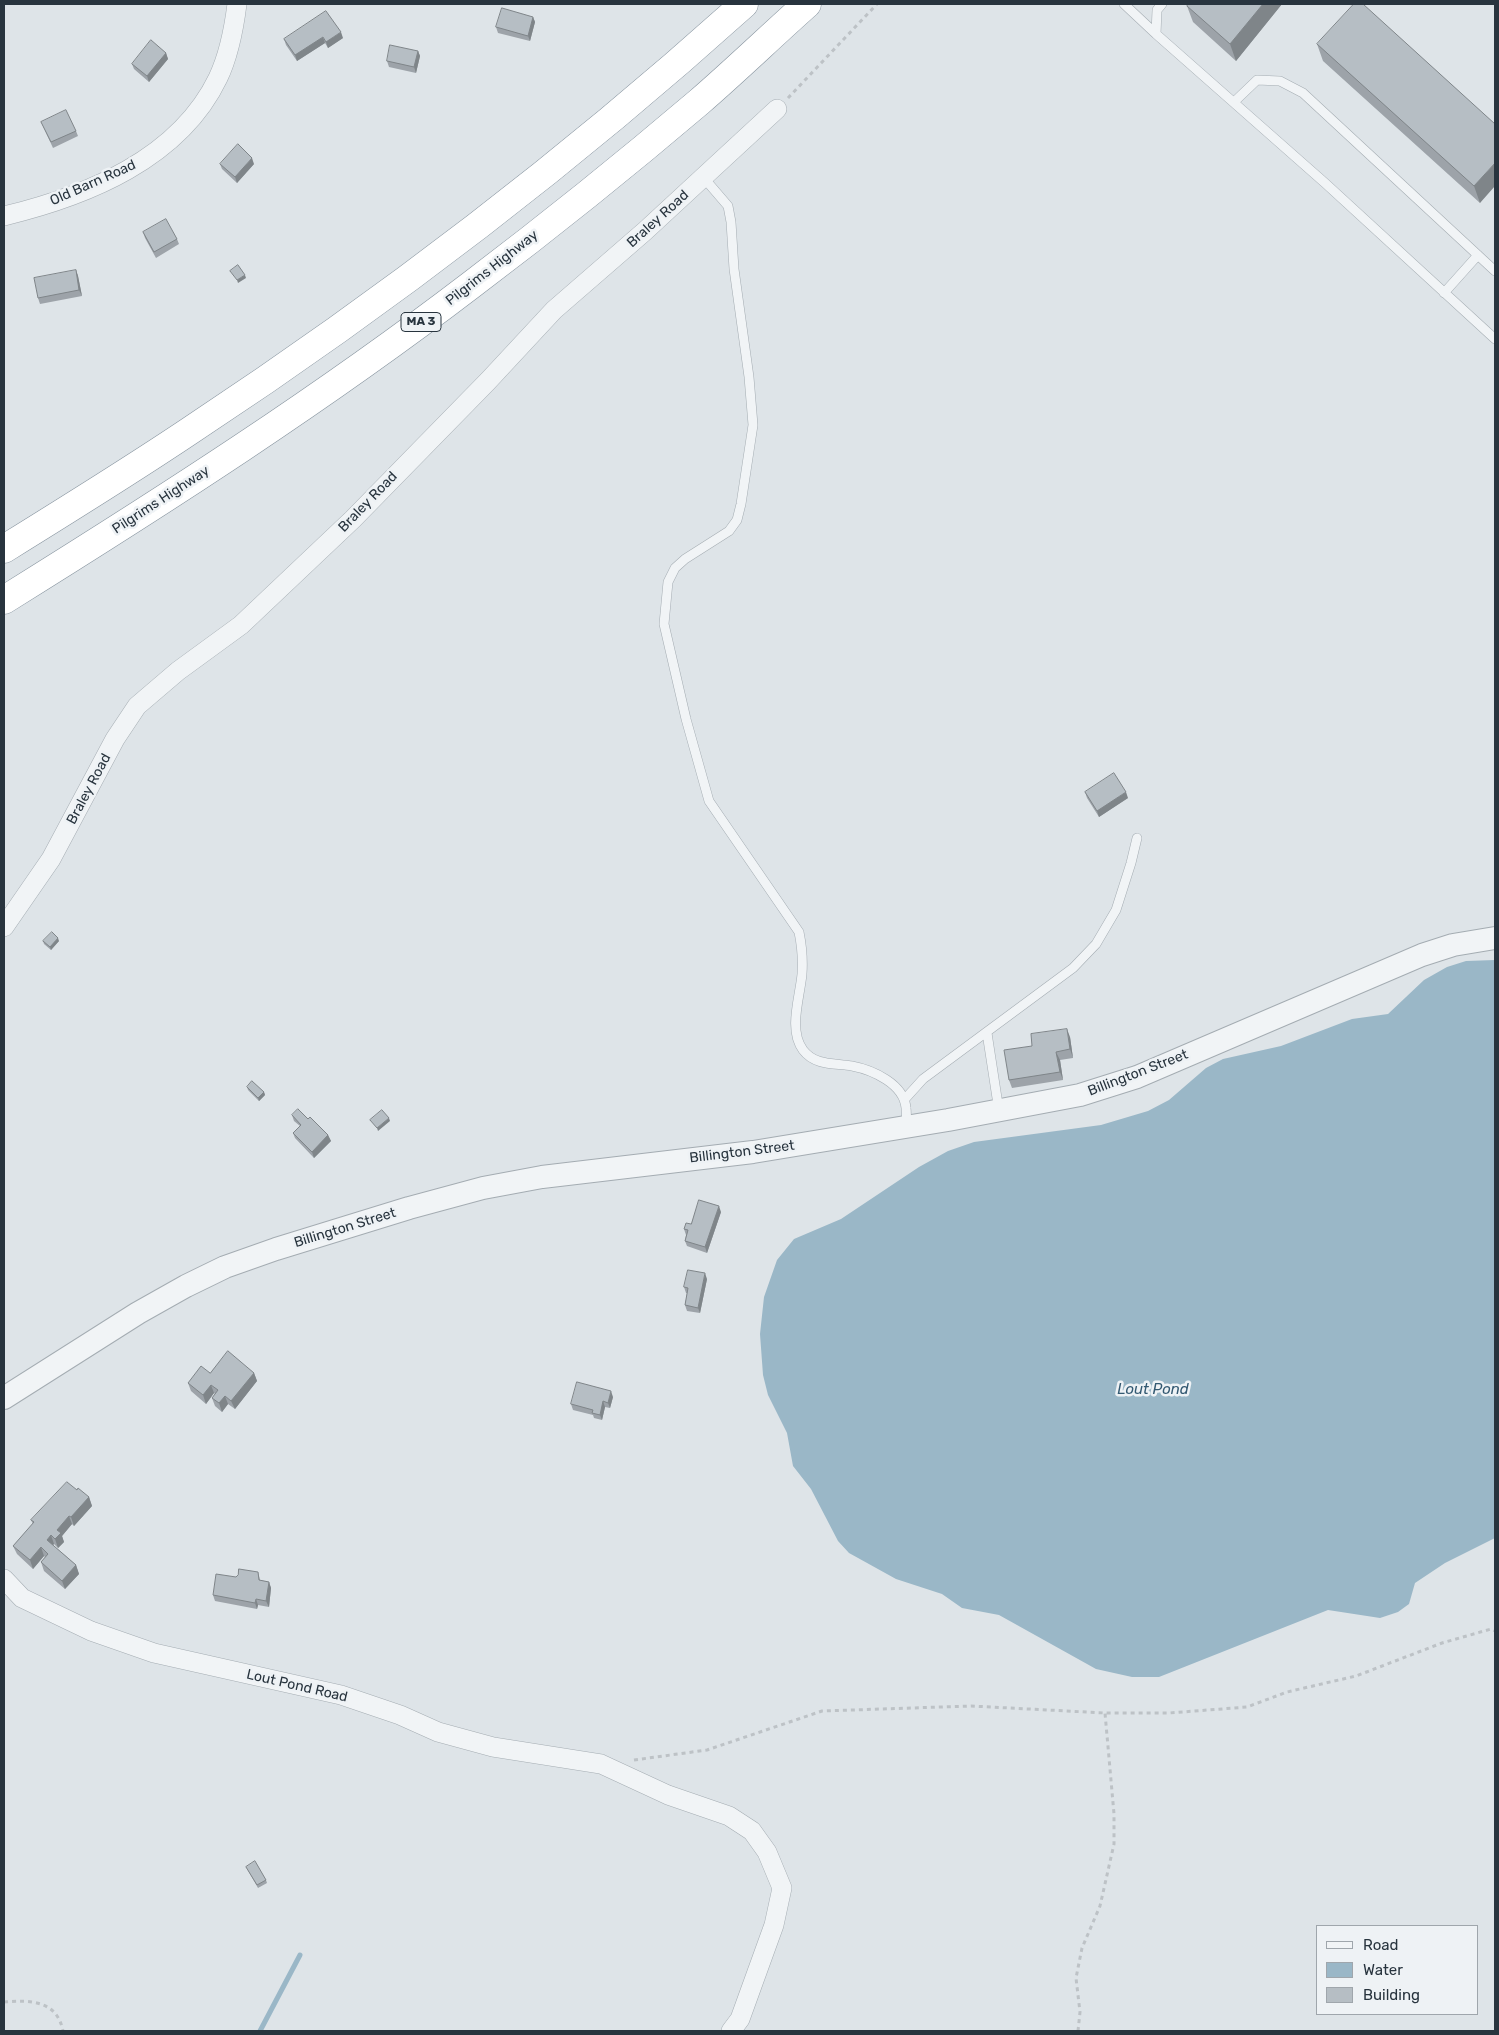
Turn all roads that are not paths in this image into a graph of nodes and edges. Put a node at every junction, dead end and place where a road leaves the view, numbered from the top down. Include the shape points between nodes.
1 (237, 4) edge
2 (744, 4) edge
3 (807, 4) edge
4 (1124, 4) edge
5 (1162, 4) edge
6 (1156, 34) junction
7 (1234, 102) junction
8 (777, 109) road end
9 (704, 178) junction
10 (4, 216) edge
11 (1478, 255) junction
12 (1495, 271) edge
13 (1444, 293) junction
14 (1495, 339) edge
15 (4, 549) edge
16 (4, 600) edge
17 (1137, 838) dead end
18 (4, 927) edge
19 (1495, 938) edge
20 (988, 1033) junction
21 (904, 1100) junction
22 (999, 1111) junction
23 (906, 1128) junction
24 (4, 1398) edge
25 (4, 1579) edge
26 (731, 2031) edge

1 - 10 street, Old Barn Road via 226,57 218,78 183,128 141,162 97,185
2 - 15 highway via 539,178 427,264 192,430
3 - 16 highway, Pilgrims Highway / MA 3 via 700,101 471,286 233,454
4 - 6 lane
5 - 6 lane via 1157,10
6 - 7 lane
7 - 11 lane via 1257,80 1280,81 1303,93
7 - 13 lane
8 - 9 street, Braley Road
9 - 18 street, Braley Road via 554,310 353,519 241,625 137,706 115,739 51,859
9 - 21 lane via 728,206 752,425 737,520 729,531 685,558 668,582 664,624 668,646 709,800 799,932 802,974 796,1033 803,1049 816,1061 854,1066 876,1074 893,1084
11 - 12 lane
11 - 13 lane
13 - 14 lane
17 - 20 lane via 1116,910 1096,944 1073,968
19 - 22 street, Billington Street via 1422,955 1102,1089
20 - 21 lane via 923,1080
20 - 22 lane
21 - 23 lane
22 - 23 street, Billington Street
23 - 24 street, Billington Street via 761,1151 542,1177 483,1188 409,1208 225,1267 138,1313
25 - 26 street, Lout Pond Road via 22,1598 91,1631 154,1653 341,1695 438,1732 493,1747 601,1764 668,1796 729,1816 752,1831 767,1852 782,1888 774,1925 740,2019

